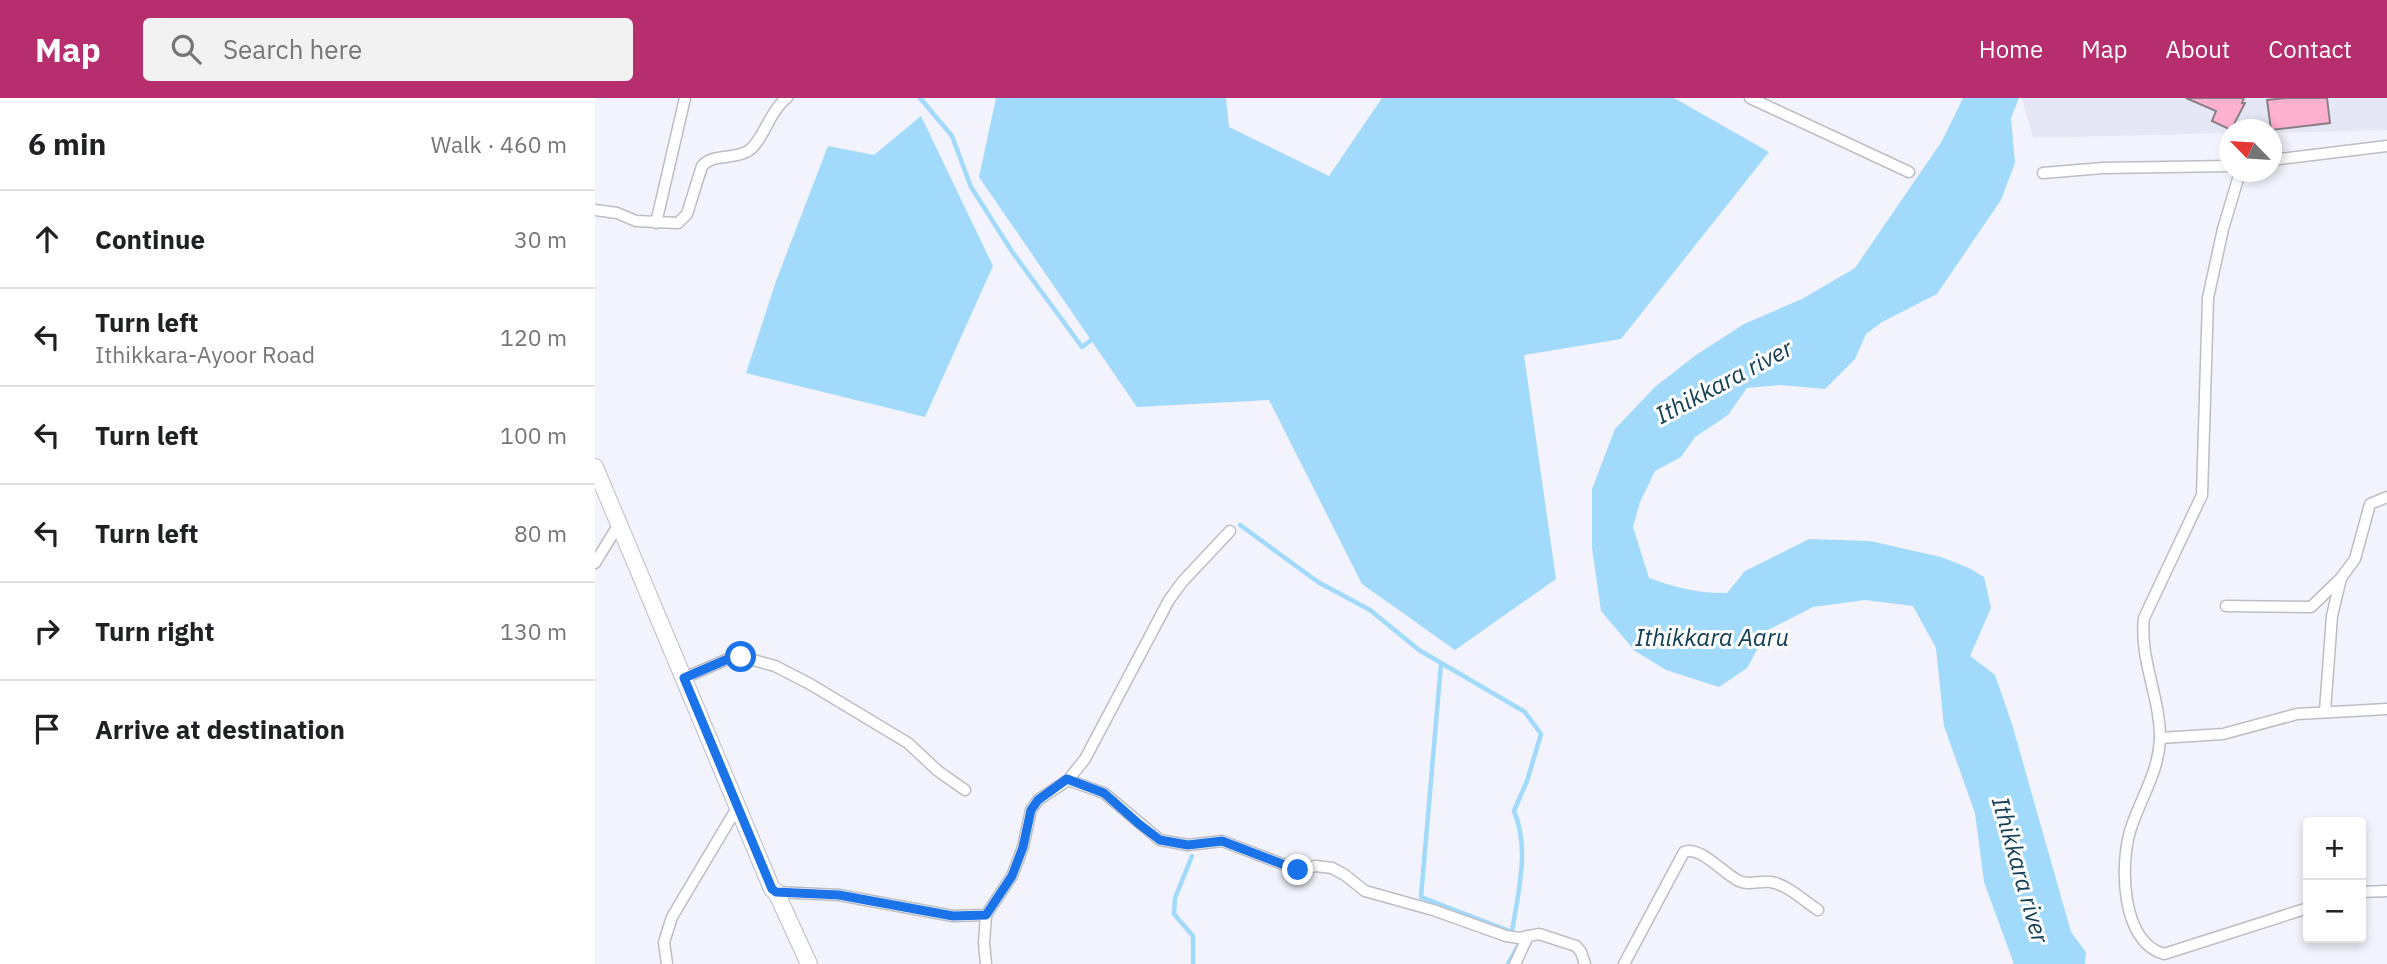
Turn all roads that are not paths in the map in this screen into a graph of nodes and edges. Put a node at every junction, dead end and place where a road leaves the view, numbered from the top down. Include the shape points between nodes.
1 (685, 98) edge
2 (786, 98) edge
3 (1750, 98) edge
4 (2387, 146) edge
5 (2282, 159) edge
6 (2219, 166) edge
7 (1909, 172) dead end
8 (2043, 173) dead end
9 (2237, 182) edge
10 (595, 210) edge
11 (656, 223) junction
12 (595, 467) edge
13 (2387, 497) edge
14 (619, 524) junction
15 (1230, 531) dead end
16 (595, 563) edge
17 (2341, 578) junction
18 (2226, 606) dead end
19 (684, 678) junction
20 (2387, 709) edge
21 (2325, 711) junction
22 (2160, 738) junction
23 (1067, 779) junction
24 (965, 790) dead end
25 (738, 806) junction
26 (2387, 891) edge
27 (776, 892) junction
28 (2366, 892) edge
29 (1818, 910) dead end
30 (2303, 910) edge
31 (986, 915) junction
32 (1528, 936) junction
33 (667, 964) edge
34 (809, 964) edge
35 (986, 964) edge
36 (1515, 964) edge
37 (1585, 964) edge
38 (1624, 964) edge

1 - 11 street
2 - 11 street via 748,151 706,161 687,214 678,223
3 - 7 street
4 - 5 street
6 - 8 street
9 - 22 street via 2208,298 2201,495 2149,607 2142,634
10 - 11 street
12 - 14 main road
13 - 17 street via 2370,504 2355,559
14 - 16 street
14 - 19 main road
15 - 23 street via 1169,600 1086,759
17 - 18 street via 2311,607
17 - 21 street via 2332,616
19 - 24 street via 741,657 775,666 908,743
19 - 25 main road
20 - 21 street
21 - 22 street via 2223,734
22 - 30 street via 2148,792 2130,831 2127,850 2126,900 2144,941 2164,954
23 - 31 street via 1031,810 1012,876
23 - 32 street via 1104,793 1160,840 1188,845 1222,841 1298,870 1332,868 1365,891 1506,936
25 - 27 main road
25 - 33 street via 672,918 664,942
26 - 28 street
27 - 31 street via 839,895 953,916
27 - 34 main road
29 - 38 street via 1782,886 1769,881 1742,882 1687,850
31 - 35 street
32 - 36 street
32 - 37 street via 1539,934 1576,946

